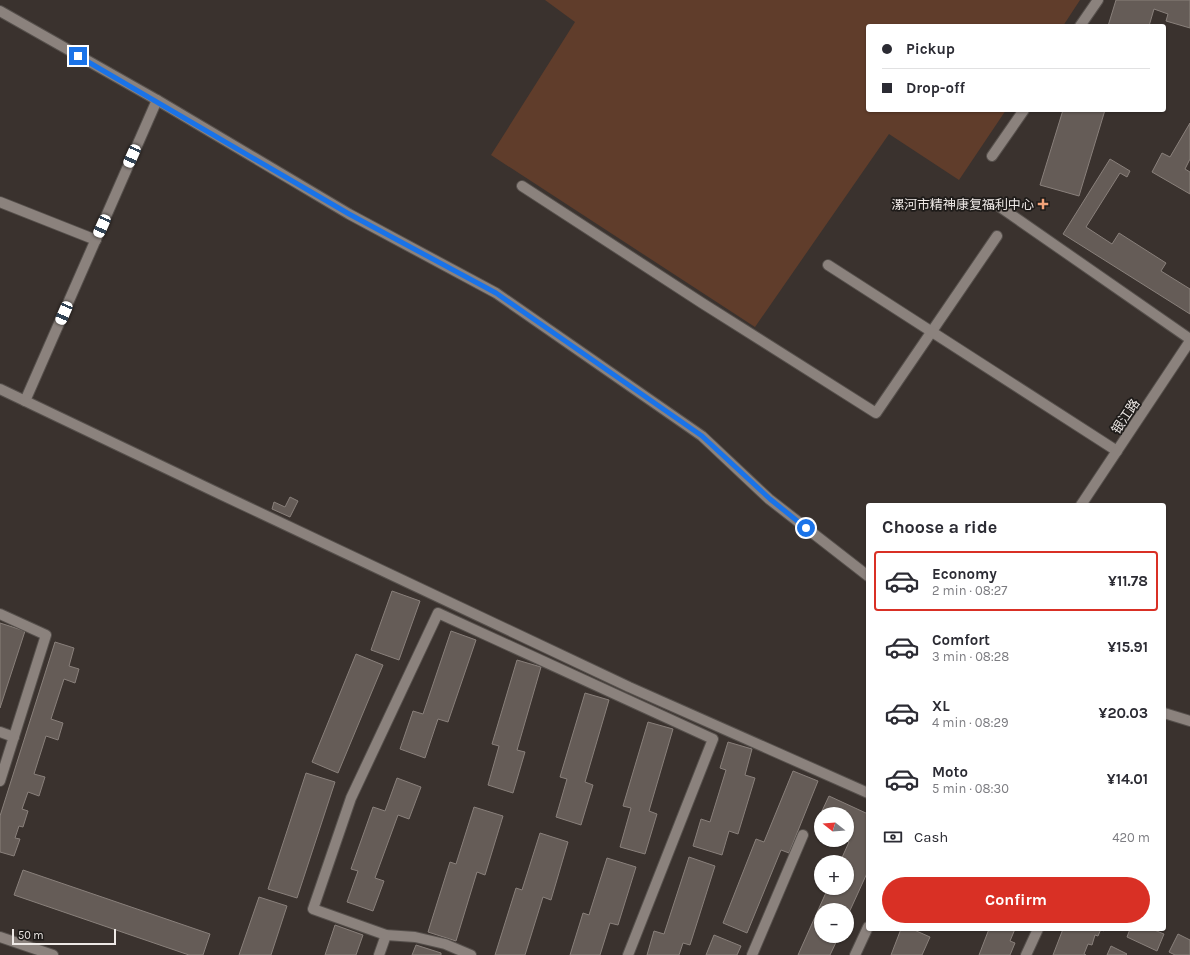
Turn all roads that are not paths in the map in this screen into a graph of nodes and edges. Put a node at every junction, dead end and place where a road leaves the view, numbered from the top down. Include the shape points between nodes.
1 (1098, 0) edge
2 (0, 10) edge
3 (1081, 24) edge
4 (157, 100) junction
5 (1023, 112) edge
6 (992, 156) dead end
7 (522, 186) dead end
8 (0, 202) edge
9 (1000, 207) dead end
10 (997, 236) dead end
11 (96, 240) junction
12 (828, 265) dead end
13 (932, 332) junction
14 (1190, 340) edge
15 (0, 388) edge
16 (25, 401) junction
17 (1117, 451) junction
18 (1082, 503) edge
19 (866, 574) edge
20 (0, 614) edge
21 (1166, 714) edge
22 (1190, 721) edge
23 (0, 732) edge
24 (14, 737) junction
25 (0, 781) edge
26 (866, 792) edge
27 (803, 835) dead end
28 (866, 931) edge
29 (1037, 931) edge
30 (386, 935) junction
31 (0, 937) edge
32 (53, 955) edge
33 (379, 955) edge
34 (472, 955) edge
35 (628, 955) edge
36 (752, 955) edge
37 (855, 955) edge
38 (1026, 955) edge

1 - 3 street
2 - 4 street
4 - 11 street
4 - 19 street via 349,214 496,293 702,436 770,499
5 - 6 street
7 - 13 street via 876,413
8 - 11 street
9 - 14 street
10 - 13 street
11 - 16 street
12 - 13 street
13 - 17 street
14 - 17 street, 银江路
15 - 16 street
16 - 26 street via 629,687
17 - 18 street, 银江路
20 - 24 street via 46,635
21 - 22 street
23 - 24 street
24 - 25 street
27 - 36 street
28 - 37 street
29 - 38 street
30 - 33 street
30 - 34 street via 416,937 445,944
30 - 35 street via 313,909 351,798 438,613 713,739
31 - 32 street

